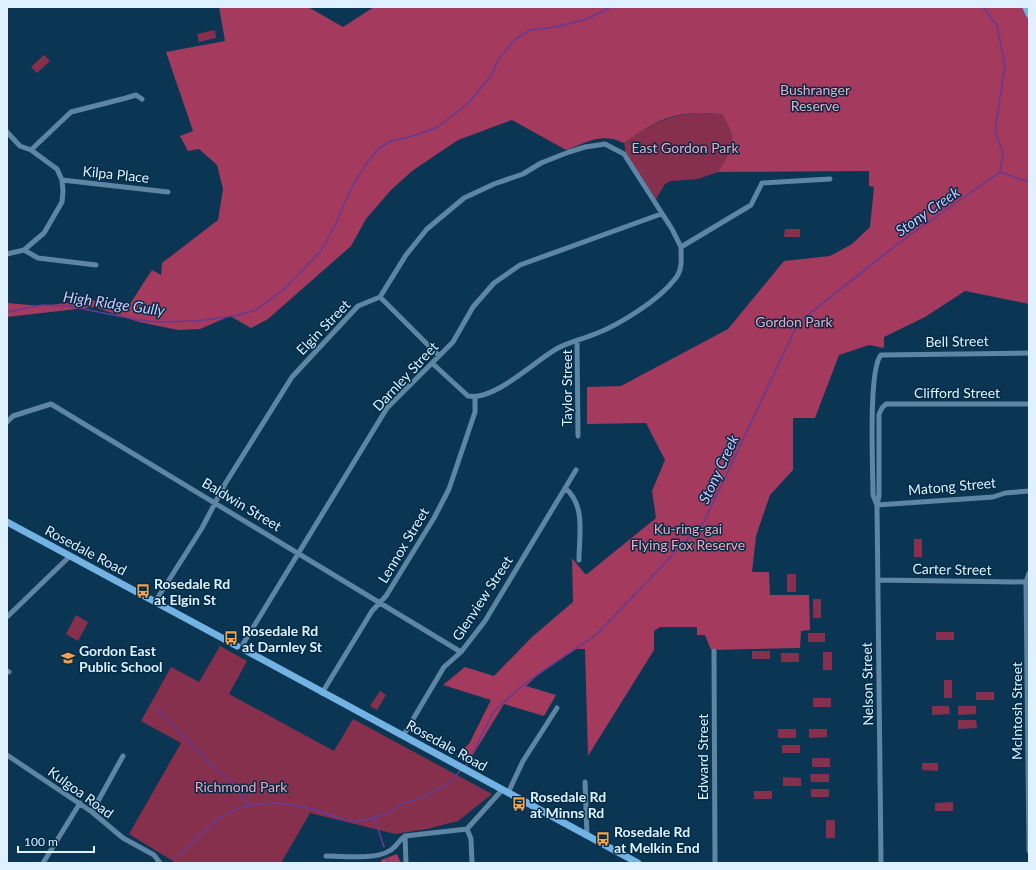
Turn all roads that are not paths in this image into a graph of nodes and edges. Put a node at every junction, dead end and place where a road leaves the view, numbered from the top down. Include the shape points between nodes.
1 (1026, 7) edge
2 (1029, 14) edge
3 (142, 99) dead end
4 (7, 132) edge
5 (31, 150) junction
6 (830, 178) dead end
7 (62, 180) junction
8 (168, 192) dead end
9 (661, 214) junction
10 (681, 247) junction
11 (24, 250) junction
12 (7, 254) edge
13 (96, 265) dead end
14 (380, 297) junction
15 (577, 340) junction
16 (1029, 353) edge
17 (885, 354) joint
18 (439, 356) junction
19 (432, 363) junction
20 (475, 398) junction
21 (886, 404) joint
22 (1029, 404) edge
23 (7, 422) edge
24 (578, 436) dead end
25 (576, 470) dead end
26 (565, 488) junction
27 (1029, 491) edge
28 (215, 503) junction
29 (877, 505) junction
30 (7, 522) edge
31 (298, 553) junction
32 (70, 556) junction
33 (578, 560) dead end
34 (1029, 572) edge
35 (878, 580) junction
36 (1026, 582) junction
37 (155, 602) junction
38 (380, 602) junction
39 (8, 614) edge
40 (1028, 645) edge
41 (242, 647) junction
42 (714, 651) dead end
43 (461, 652) junction
44 (1028, 660) edge
45 (322, 693) junction
46 (557, 708) dead end
47 (403, 736) junction
48 (7, 755) edge
49 (123, 756) dead end
50 (585, 782) dead end
51 (505, 792) junction
52 (80, 803) junction
53 (92, 812) junction
54 (467, 828) junction
55 (406, 836) junction
56 (587, 836) junction
57 (1029, 851) edge
58 (326, 856) dead end
59 (44, 863) edge
60 (160, 863) edge
61 (406, 863) edge
62 (472, 863) edge
63 (638, 863) edge
64 (715, 863) edge
65 (881, 863) edge

1 - 2 street
3 - 5 street via 132,95 70,112
4 - 5 street via 20,146
5 - 7 street via 57,169
6 - 10 street via 762,183 751,205
7 - 8 street, Kilpa Place
7 - 11 street via 62,202 44,233
9 - 10 street
9 - 14 street via 624,154 605,144 585,147 464,198 427,229 406,255
9 - 18 street, Darnley Street via 520,265 494,283 473,307 453,342
10 - 15 street via 682,264 669,286 628,318 596,334
11 - 12 street
11 - 13 street via 38,258
14 - 18 street
14 - 28 street, Elgin Street via 358,306 292,377
15 - 20 street via 558,348 483,396
15 - 24 street, Taylor Street
16 - 17 street, Bell Street
17 - 29 street, Nelson Street via 881,355 876,363 873,406 873,495
18 - 19 street, Darnley Street
19 - 20 street via 468,396
19 - 31 street, Darnley Street via 387,408
20 - 38 street, Lennox Street via 475,412 449,489 434,518
21 - 22 street, Clifford Street
21 - 29 street, Nelson Street via 879,414
23 - 28 street, Baldwin Street via 12,416 51,404
25 - 26 street, Glenview Street
26 - 33 street via 573,494 579,511
26 - 43 street, Glenview Street via 485,621
27 - 29 street, Matong Street via 993,497
28 - 31 street, Baldwin Street
28 - 37 street, Elgin Street
29 - 35 street, Nelson Street
30 - 32 street, Rosedale Road
31 - 38 street, Baldwin Street
31 - 41 street, Darnley Street
32 - 37 street, Rosedale Road
32 - 39 street
34 - 36 street, McIntosh Street
35 - 36 street, Carter Street
35 - 65 street, Nelson Street
36 - 40 street, McIntosh Street
37 - 41 street, Rosedale Road
38 - 43 street, Baldwin Street
38 - 45 street, Lennox Street
40 - 44 street, McIntosh Street
41 - 45 street, Rosedale Road
42 - 64 street, Edward Street
43 - 47 street, Glenview Street via 444,667
44 - 57 street, McIntosh Street
45 - 47 street, Rosedale Road
46 - 51 street
47 - 51 street, Rosedale Road
48 - 52 street, Kulgoa Road
49 - 53 street
50 - 56 street
51 - 54 street
51 - 56 street, Rosedale Road
52 - 53 street, Kulgoa Road
52 - 59 street
53 - 60 street, Kulgoa Road via 124,838 154,855
54 - 55 street
54 - 62 street via 471,839
55 - 58 street via 391,851 380,856
55 - 61 street
56 - 63 street, Rosedale Road

